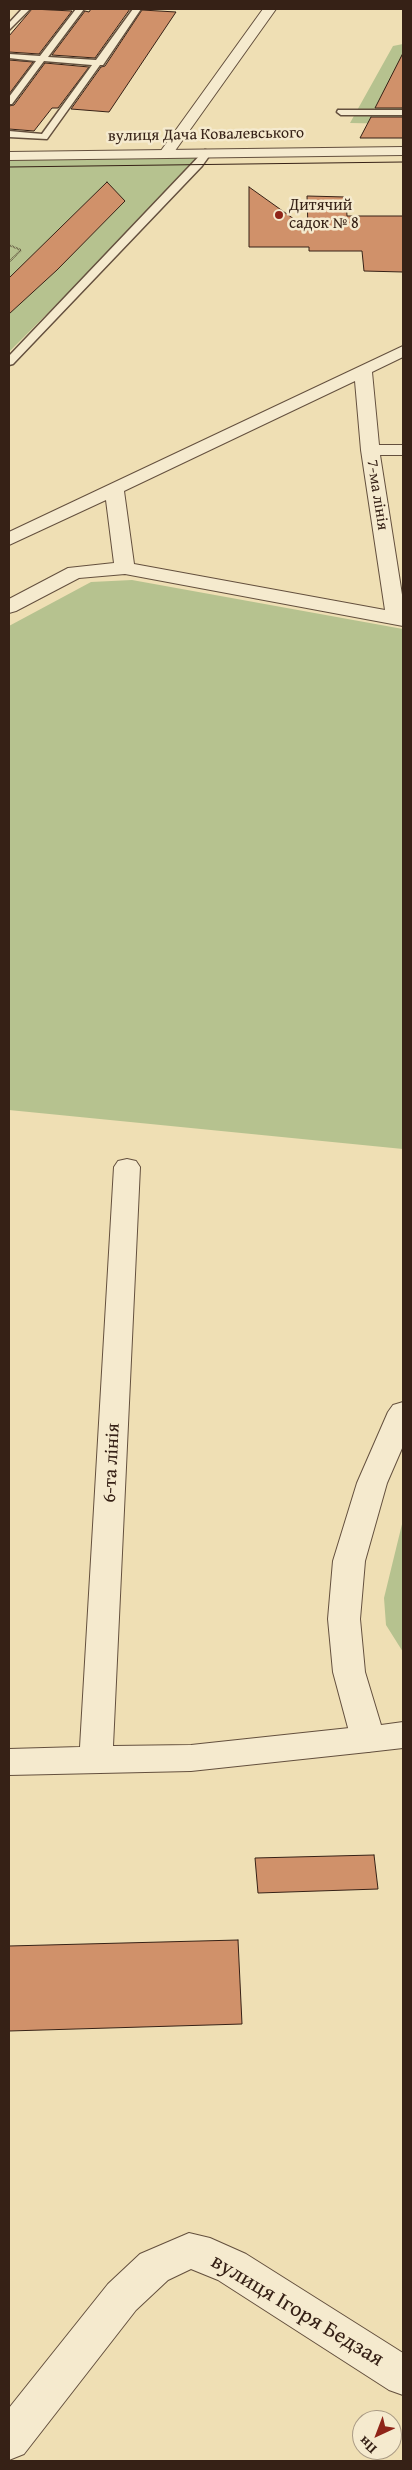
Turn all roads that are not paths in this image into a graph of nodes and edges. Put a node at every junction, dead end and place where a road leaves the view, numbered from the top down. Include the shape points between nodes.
1 (26, 9) edge
2 (80, 9) edge
3 (137, 9) edge
4 (269, 9) edge
5 (9, 28) edge
6 (9, 56) edge
7 (44, 58) junction
8 (100, 63) junction
9 (9, 102) edge
10 (341, 112) dead end
11 (403, 113) edge
12 (9, 134) edge
13 (403, 151) edge
14 (167, 152) junction
15 (208, 152) junction
16 (9, 156) edge
17 (403, 351) edge
18 (9, 362) edge
19 (363, 371) junction
20 (370, 450) junction
21 (403, 450) edge
22 (114, 489) junction
23 (9, 539) edge
24 (125, 568) junction
25 (9, 607) edge
26 (400, 620) edge
27 (127, 1167) dead end
28 (403, 1412) edge
29 (403, 1735) edge
30 (368, 1738) junction
31 (96, 1760) junction
32 (9, 1762) edge
33 (403, 2376) edge
34 (9, 2440) edge

1 - 5 lane
2 - 7 lane
3 - 8 lane
4 - 14 street
6 - 7 lane
7 - 8 lane
7 - 9 lane
8 - 12 lane via 44,136
10 - 11 lane
13 - 15 street, вулиця Дача Ковалевського
14 - 15 street, вулиця Дача Ковалевського
14 - 16 street, вулиця Дача Ковалевського
15 - 18 lane
17 - 19 street
19 - 20 street, 7-ма лінія
19 - 22 street
20 - 21 street
20 - 26 street, 7-ма лінія
22 - 23 street
22 - 24 street
24 - 25 street via 75,572
24 - 26 street
27 - 31 street, 6-та лінія
28 - 30 street via 372,1483 349,1561 344,1618 349,1672
29 - 30 street
30 - 31 street via 191,1758
31 - 32 street
33 - 34 street, вулиця Ігоря Бедзая via 247,2276 210,2256 189,2251 154,2267 122,2297

